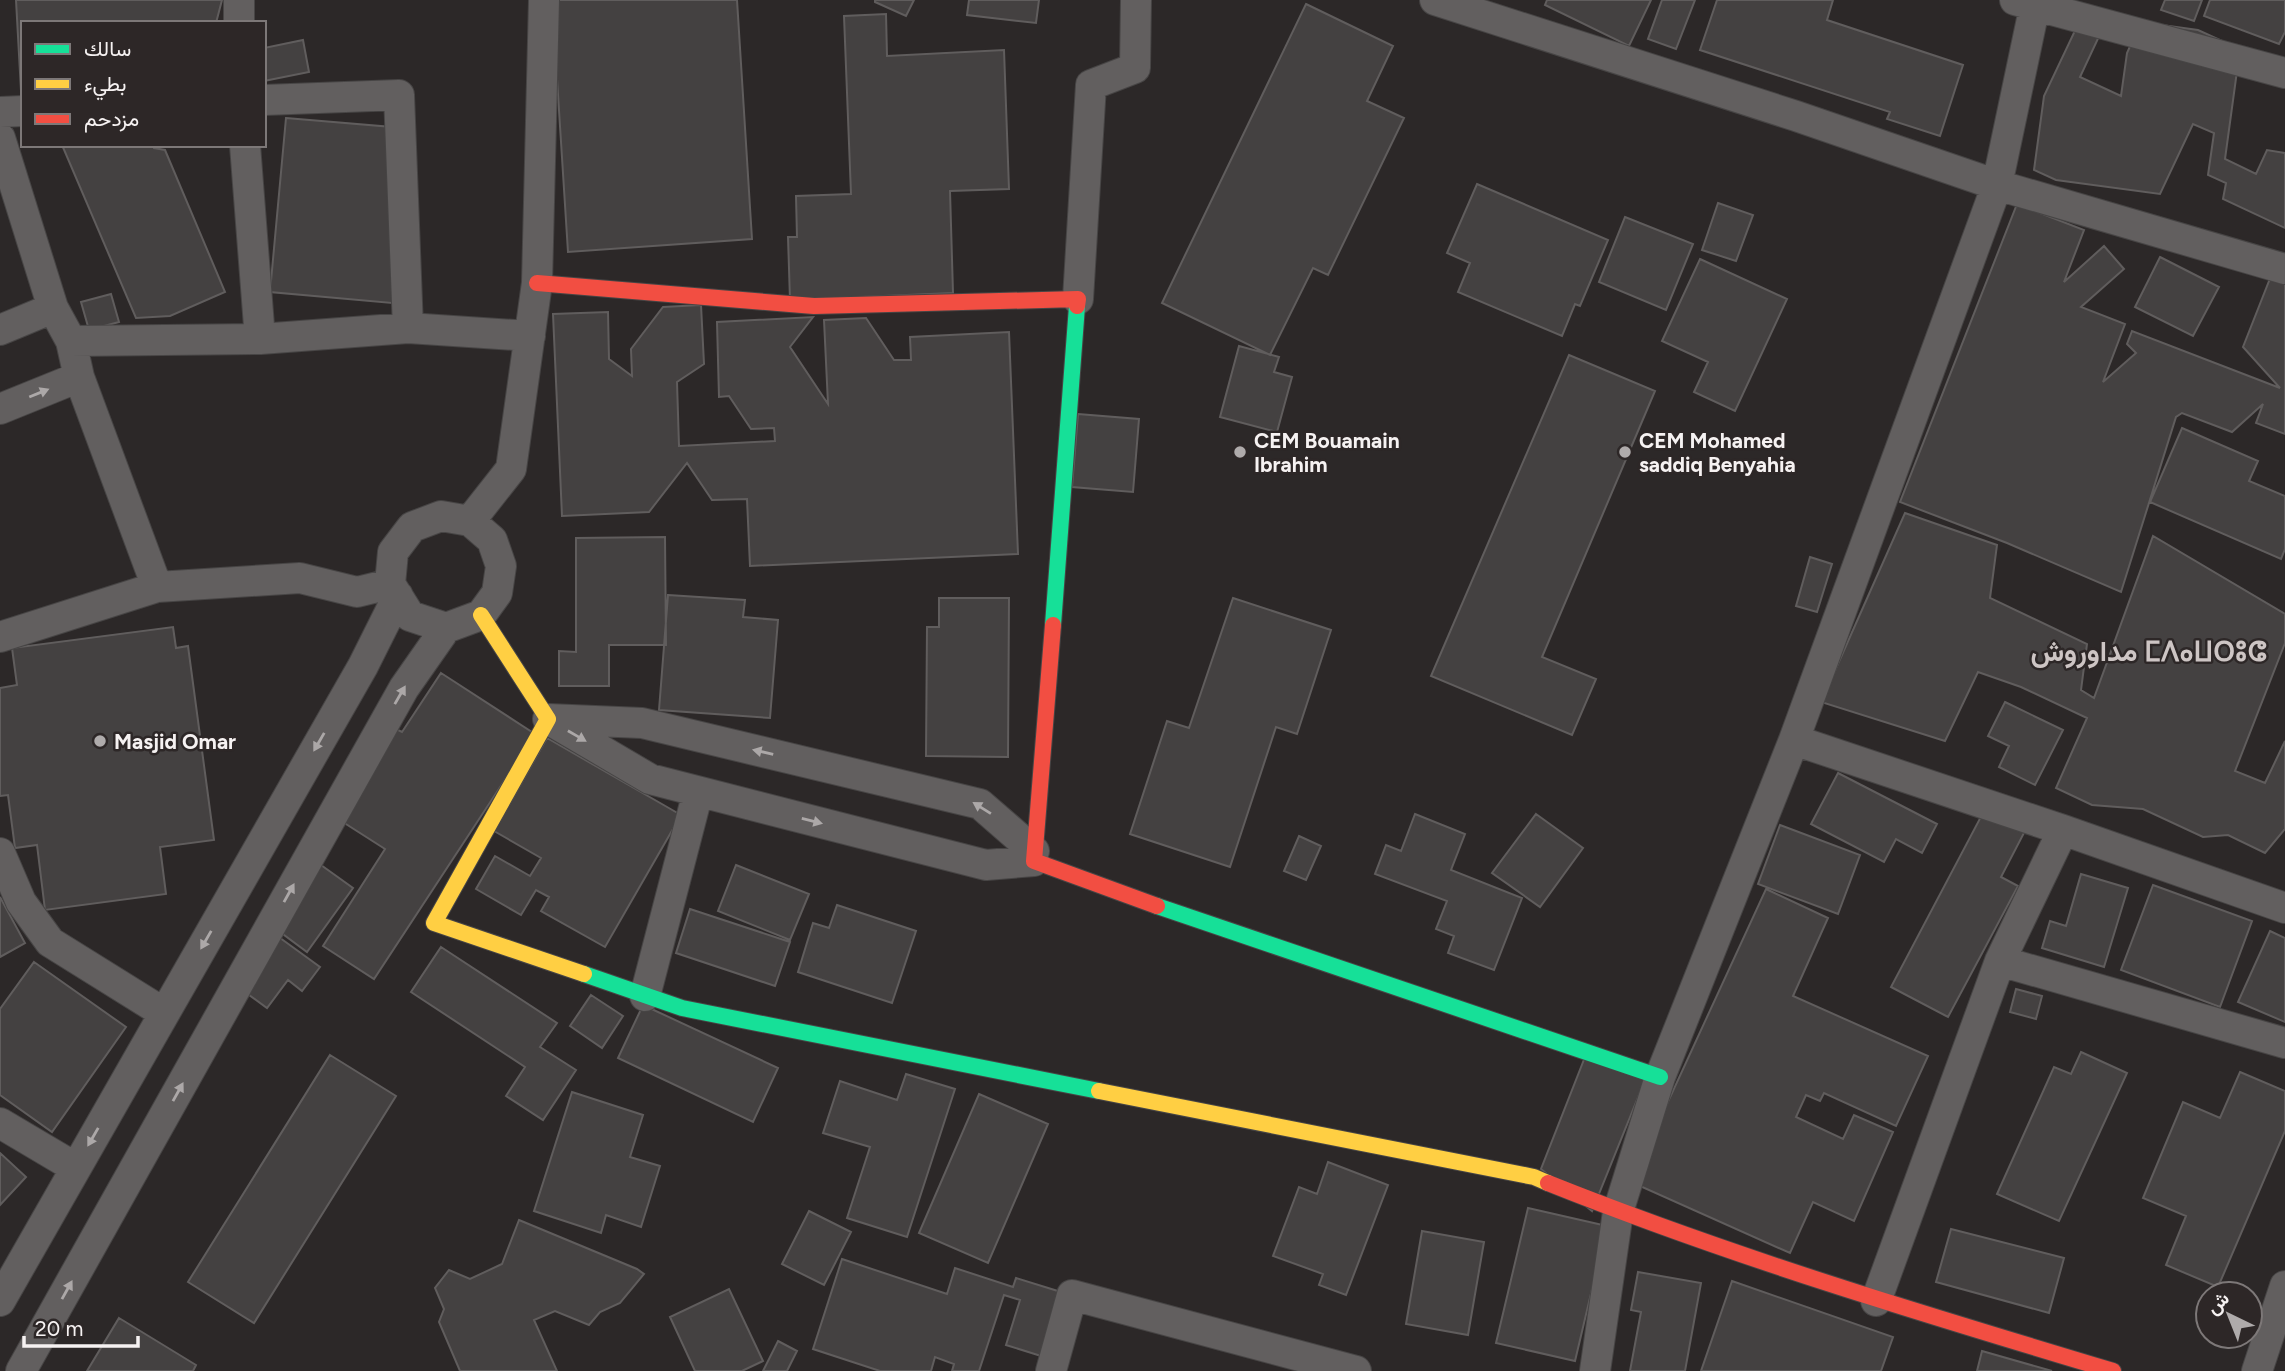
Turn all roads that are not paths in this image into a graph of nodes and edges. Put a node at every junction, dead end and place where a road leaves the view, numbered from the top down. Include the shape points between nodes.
1 (239, 0) edge
2 (544, 0) edge
3 (1136, 0) edge
4 (1435, 0) edge
5 (2029, 2) edge
6 (239, 21) edge
7 (2285, 73) edge
8 (266, 100) edge
9 (21, 111) edge
10 (0, 112) edge
11 (0, 138) edge
12 (245, 147) edge
13 (1997, 185) junction
14 (2285, 269) edge
15 (537, 283) junction
16 (1078, 299) junction
17 (53, 308) junction
18 (408, 328) junction
19 (0, 330) edge
20 (530, 336) junction
21 (260, 339) junction
22 (71, 341) junction
23 (79, 377) junction
24 (0, 409) edge
25 (470, 521) junction
26 (157, 587) junction
27 (394, 590) junction
28 (481, 615) junction
29 (446, 628) junction
30 (0, 637) edge
31 (548, 719) junction
32 (1794, 740) junction
33 (698, 792) junction
34 (2063, 830) junction
35 (0, 853) edge
36 (1034, 856) junction
37 (2285, 908) edge
38 (2000, 961) junction
39 (645, 996) junction
40 (164, 1013) junction
41 (2285, 1043) edge
42 (1660, 1077) junction
43 (0, 1123) edge
44 (76, 1168) junction
45 (1618, 1212) junction
46 (2285, 1286) edge
47 (0, 1301) edge
48 (1876, 1301) junction
49 (21, 1371) edge
50 (1051, 1371) edge
51 (1356, 1371) edge
52 (1595, 1371) edge
53 (2113, 1371) edge
54 (2258, 1371) edge

1 - 6 street
2 - 15 street
3 - 16 street via 1135,68 1091,85
4 - 13 street
5 - 7 street
5 - 13 street
8 - 18 street via 399,94
9 - 10 street
11 - 17 street
12 - 21 street
13 - 14 street
13 - 32 street
15 - 16 street via 814,306
15 - 20 street
16 - 36 street
17 - 19 street
17 - 22 street
18 - 20 street
18 - 21 street
20 - 25 street via 511,469
21 - 22 street
22 - 23 street
24 -> 23 street
23 - 26 street
25 - 27 street via 441,516 412,527 393,552
25 - 28 street via 492,540 501,566 497,593
26 - 27 street via 300,578 357,592
26 - 30 street
27 - 29 street via 410,616
27 -> 40 street via 363,666
28 - 29 street
28 - 31 street
49 -> 29 street via 404,688
31 -> 33 street via 650,779
36 -> 31 street via 980,804 642,723
31 - 39 street via 434,923
32 - 34 street
32 - 42 street
33 -> 36 street via 986,865
33 - 39 street
34 - 37 street
34 - 38 street
35 - 40 street via 21,902 50,942
36 - 42 street via 1166,909
38 - 41 street
38 - 48 street
39 - 45 street via 682,1008 1534,1177
40 -> 44 street
42 - 45 street
43 - 44 street
44 - 47 street
45 - 48 street
45 - 52 street
46 - 54 street
48 - 53 street
50 - 51 street via 1072,1296

